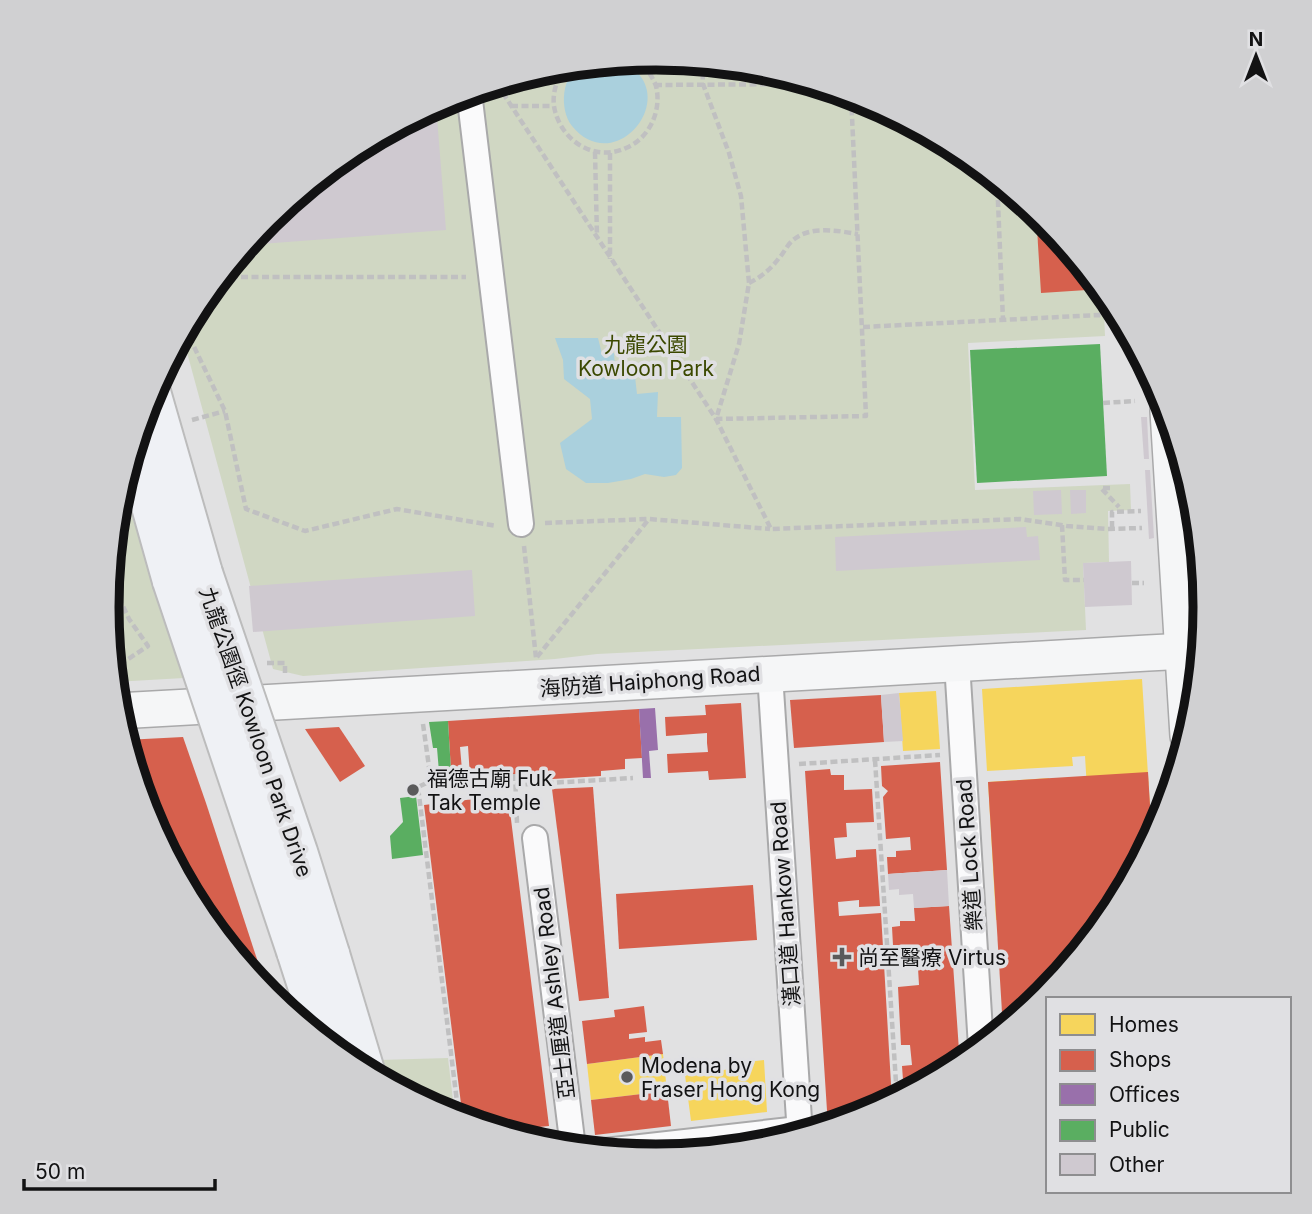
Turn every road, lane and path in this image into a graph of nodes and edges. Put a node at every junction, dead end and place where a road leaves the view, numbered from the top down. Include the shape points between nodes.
1 (648, 70) edge
2 (702, 72) edge
3 (558, 79) edge
4 (703, 84) junction
5 (778, 84) edge
6 (655, 85) junction
7 (502, 92) edge
8 (470, 103) edge
9 (511, 106) junction
10 (553, 106) junction
11 (852, 107) edge
12 (595, 152) junction
13 (610, 152) junction
14 (998, 193) edge
15 (858, 234) junction
16 (597, 238) junction
17 (610, 260) junction
18 (232, 277) edge
19 (492, 277) junction
20 (749, 283) junction
21 (1107, 316) edge
22 (1003, 320) junction
23 (863, 327) junction
24 (190, 339) edge
25 (1135, 401) dead end
26 (1103, 403) dead end
27 (225, 411) junction
28 (155, 413) edge
29 (716, 419) junction
30 (181, 424) dead end
31 (140, 459) edge
32 (1173, 461) edge
33 (1110, 488) dead end
34 (1121, 509) junction
35 (1141, 511) dead end
36 (649, 519) junction
37 (522, 524) junction
38 (1062, 525) junction
39 (1112, 528) junction
40 (1142, 528) dead end
41 (771, 529) junction
42 (188, 577) junction
43 (1084, 580) dead end
44 (1132, 583) dead end
45 (1144, 583) dead end
46 (119, 600) edge
47 (1191, 648) edge
48 (1191, 654) edge
49 (536, 658) junction
50 (122, 663) edge
51 (259, 663) dead end
52 (957, 663) junction
53 (537, 669) dead end
54 (770, 674) junction
55 (275, 675) dead end
56 (129, 710) edge
57 (421, 712) dead end
58 (945, 755) dead end
59 (875, 760) junction
60 (797, 765) dead end
61 (632, 778) dead end
62 (430, 780) junction
63 (515, 785) junction
64 (527, 834) joint
65 (313, 953) junction
66 (324, 1029) edge
67 (980, 1035) edge
68 (357, 1052) edge
69 (896, 1088) edge
70 (458, 1106) edge
71 (800, 1125) edge
72 (571, 1137) edge
73 (714, 1140) edge
74 (685, 1143) edge

1 - 6 path
2 - 4 path
3 - 10 path
4 - 5 path
4 - 6 path
4 - 20 path via 741,195
6 - 13 path via 656,115 649,129 626,149
7 - 9 path
8 - 19 street
9 - 10 path
9 - 16 path
10 - 12 path via 567,135
11 - 15 path
12 - 13 path
12 - 16 path
13 - 17 path
14 - 22 path
15 - 20 path via 830,229 807,233 792,240 778,261
15 - 23 path
16 - 17 path
17 - 29 path
18 - 19 path
19 - 37 street
20 - 29 path via 739,344
21 - 22 path
22 - 23 path
23 - 29 path via 866,416
24 - 27 path
25 - 26 path
27 - 30 path
27 - 37 path via 246,509 305,531 397,509 497,526
28 - 42 main road, 九龍公園徑 Kowloon Park Drive
29 - 41 path
31 - 42 main road, 九龍公園徑 Kowloon Park Drive
32 - 47 street
33 - 34 path via 1101,488
34 - 35 path
34 - 39 path via 1112,512
36 - 37 path
36 - 41 path
36 - 49 path
37 - 49 path
38 - 39 path
38 - 41 path via 1020,519
38 - 43 path via 1065,580
39 - 40 path
42 - 65 main road, 九龍公園徑 Kowloon Park Drive, bridge
44 - 45 path
46 - 50 path via 148,646
48 - 52 street, 海防道 Haiphong Road
49 - 53 path
51 - 55 path via 285,663 285,674
52 - 54 street, 海防道 Haiphong Road
52 - 67 street, 樂道 Lock Road
54 - 56 street, 海防道 Haiphong Road
54 - 71 street, 漢口道 Hankow Road
57 - 62 path
58 - 59 path
59 - 60 path
59 - 69 path
61 - 63 path
62 - 63 path via 515,776
62 - 70 path via 418,787
63 - 64 path
64 - 72 street, 亞士厘道 Ashley Road
65 - 66 main road, 九龍公園徑 Kowloon Park Drive
65 - 68 main road, 九龍公園徑 Kowloon Park Drive
73 - 74 street

